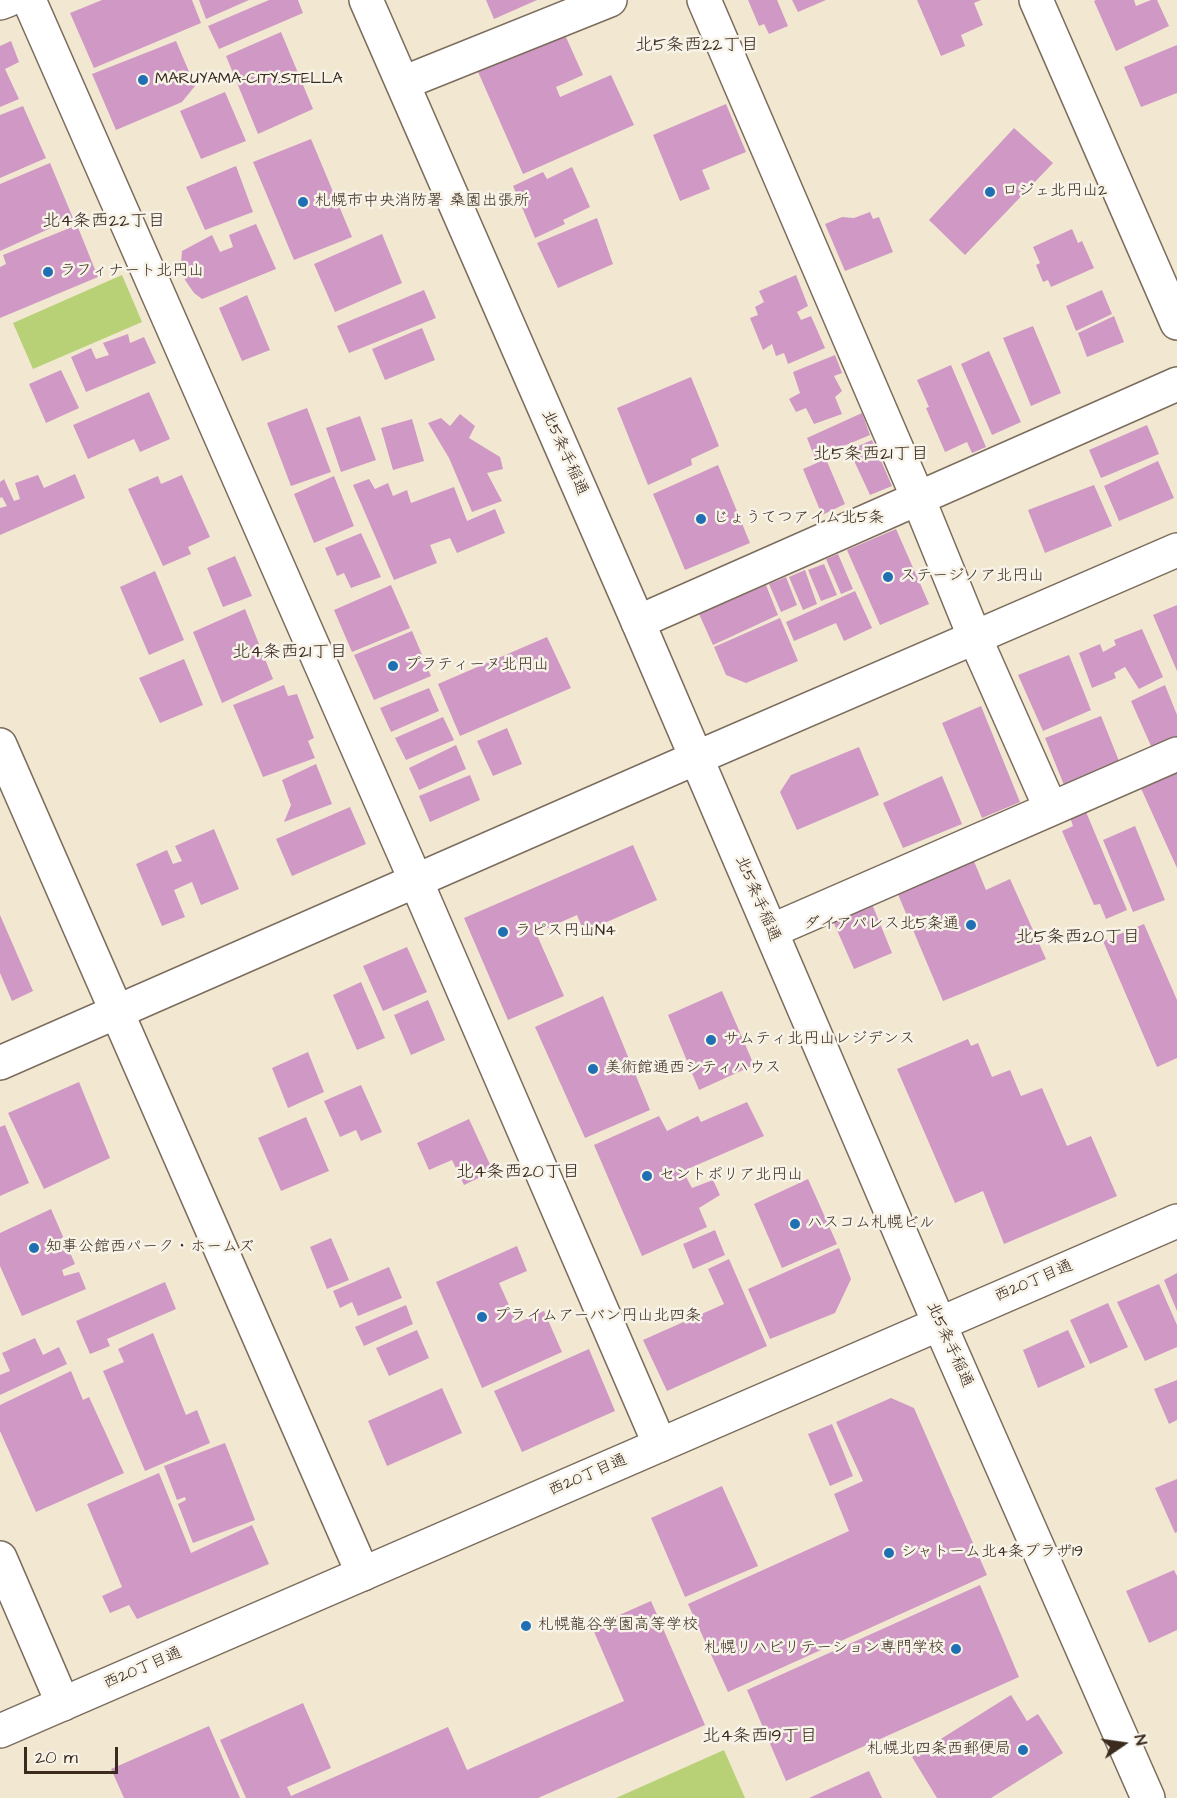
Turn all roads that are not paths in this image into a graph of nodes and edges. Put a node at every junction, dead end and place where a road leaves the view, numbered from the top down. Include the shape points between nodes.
1 (8, 0) edge
2 (29, 0) edge
3 (366, 0) edge
4 (610, 0) edge
5 (704, 0) edge
6 (1036, 0) edge
7 (0, 3) edge
8 (403, 83) junction
9 (1166, 269) edge
10 (1177, 323) edge
11 (1177, 384) edge
12 (918, 498) junction
13 (1177, 550) edge
14 (638, 622) junction
15 (975, 638) junction
16 (0, 745) edge
17 (1177, 754) edge
18 (696, 758) junction
19 (1051, 809) junction
20 (416, 881) junction
21 (771, 931) junction
22 (117, 1012) junction
23 (0, 1063) edge
24 (1177, 1221) edge
25 (939, 1323) junction
26 (660, 1445) junction
27 (0, 1558) edge
28 (363, 1574) junction
29 (63, 1704) junction
30 (0, 1731) edge
31 (1148, 1798) edge

1 - 7 street
2 - 20 street
3 - 8 street, 北5条手稲通
4 - 8 street
5 - 12 street
6 - 9 street
8 - 14 street, 北5条手稲通
9 - 10 street
11 - 12 street
12 - 14 street
12 - 15 street
13 - 15 street
14 - 18 street, 北5条手稲通
15 - 18 street
15 - 19 street
16 - 22 street
17 - 19 street
18 - 20 street
18 - 21 street, 北5条手稲通
19 - 21 street
20 - 22 street
20 - 26 street
21 - 25 street, 北5条手稲通
22 - 23 street
22 - 28 street
24 - 25 street, 西20丁目通
25 - 26 street, 西20丁目通
25 - 31 street, 北5条手稲通
26 - 28 street, 西20丁目通
27 - 29 street
28 - 29 street, 西20丁目通
29 - 30 street, 西20丁目通

